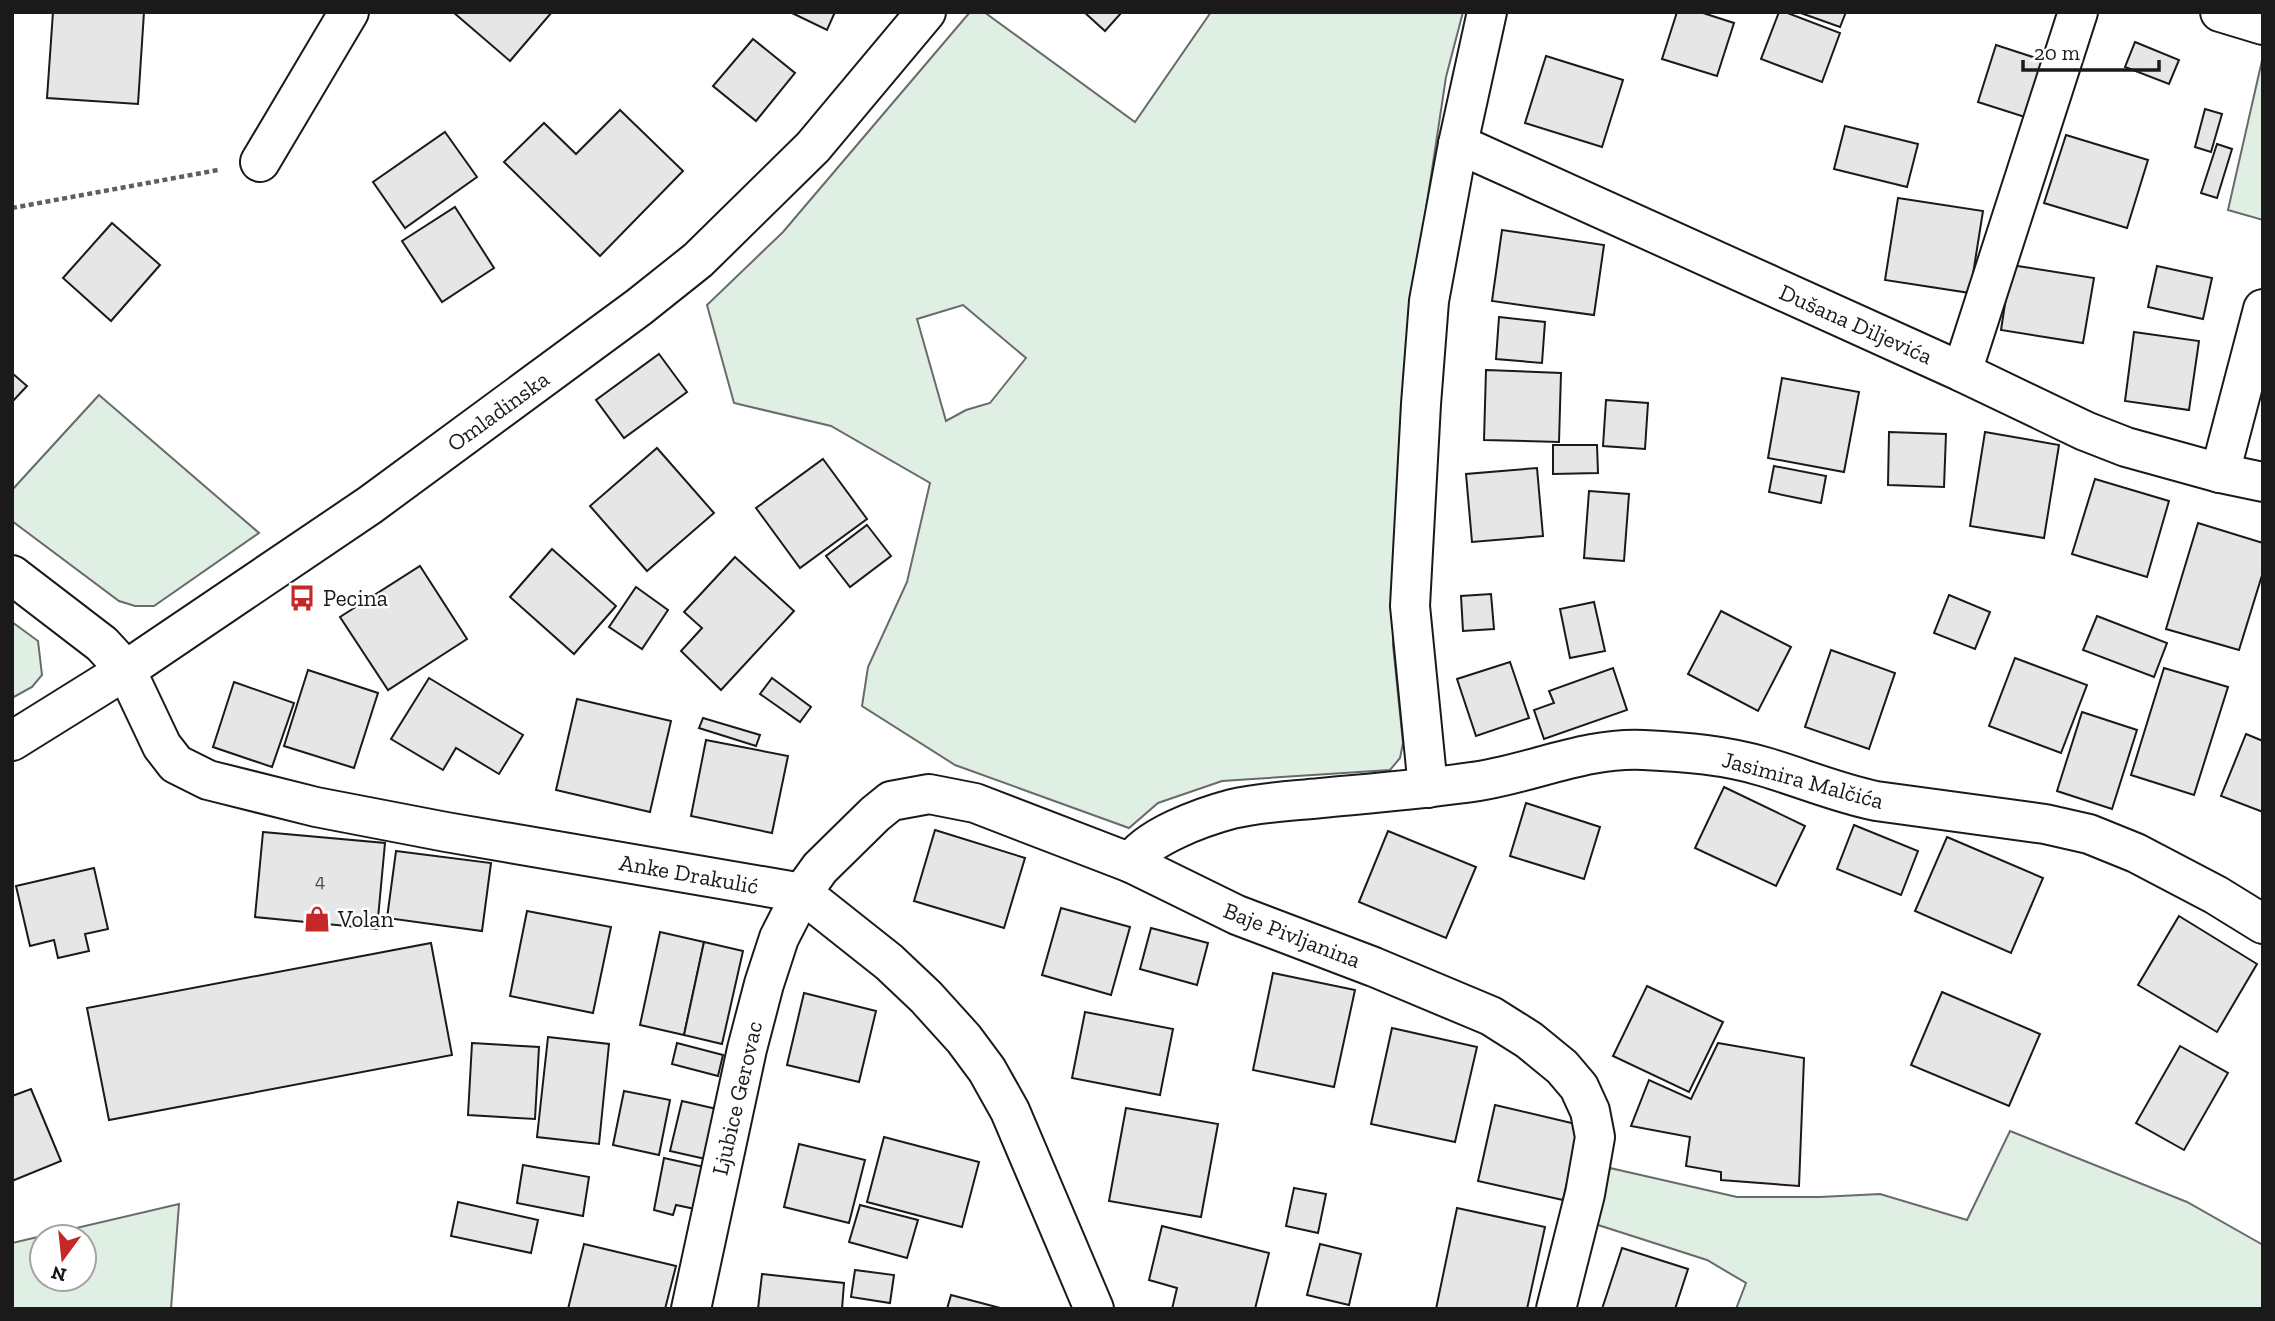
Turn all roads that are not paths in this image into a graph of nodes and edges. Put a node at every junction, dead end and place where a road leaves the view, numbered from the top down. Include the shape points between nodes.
1 (349, 12) edge
2 (926, 12) edge
3 (1487, 12) edge
4 (2078, 12) edge
5 (2220, 12) edge
6 (2263, 25) edge
7 (1458, 144) junction
8 (260, 162) road end
9 (2263, 309) edge
10 (1962, 372) junction
11 (2220, 473) junction
12 (2263, 482) edge
13 (12, 575) edge
14 (126, 670) junction
15 (12, 741) edge
16 (1428, 788) junction
17 (1131, 863) junction
18 (802, 893) junction
19 (2263, 924) edge
20 (691, 1309) edge
21 (1094, 1309) edge
22 (1556, 1309) edge

1 - 8 street
2 - 14 street, Omladinska via 813,147 698,260 370,505
3 - 7 street
4 - 10 street
5 - 6 street
7 - 10 street, Dušana Diljevića
7 - 16 street via 1429,301 1412,553 1411,617
9 - 11 street
10 - 11 street, Dušana Diljevića via 2085,431
11 - 12 street, Dušana Diljevića
13 - 14 street, Anke Drakulić via 102,644
14 - 15 street, Omladinska
14 - 18 street, Anke Drakulić via 162,746 176,765 208,780 407,825
16 - 17 street, Jasimira Malčića via 1233,809 1160,838
16 - 19 street, Jasimira Malčića via 1609,750 1702,754 1763,766 1863,799 2089,834 2136,853
17 - 18 street, Baje Pivljanina via 975,803 917,795 891,801 875,814 820,868
17 - 22 street, Baje Pivljanina via 1237,915 1491,1016 1562,1067 1579,1087 1595,1137
18 - 20 street, Ljubice Gerovac via 779,938 764,984
18 - 21 street, Anke Drakulić via 926,996 987,1070 1010,1111

